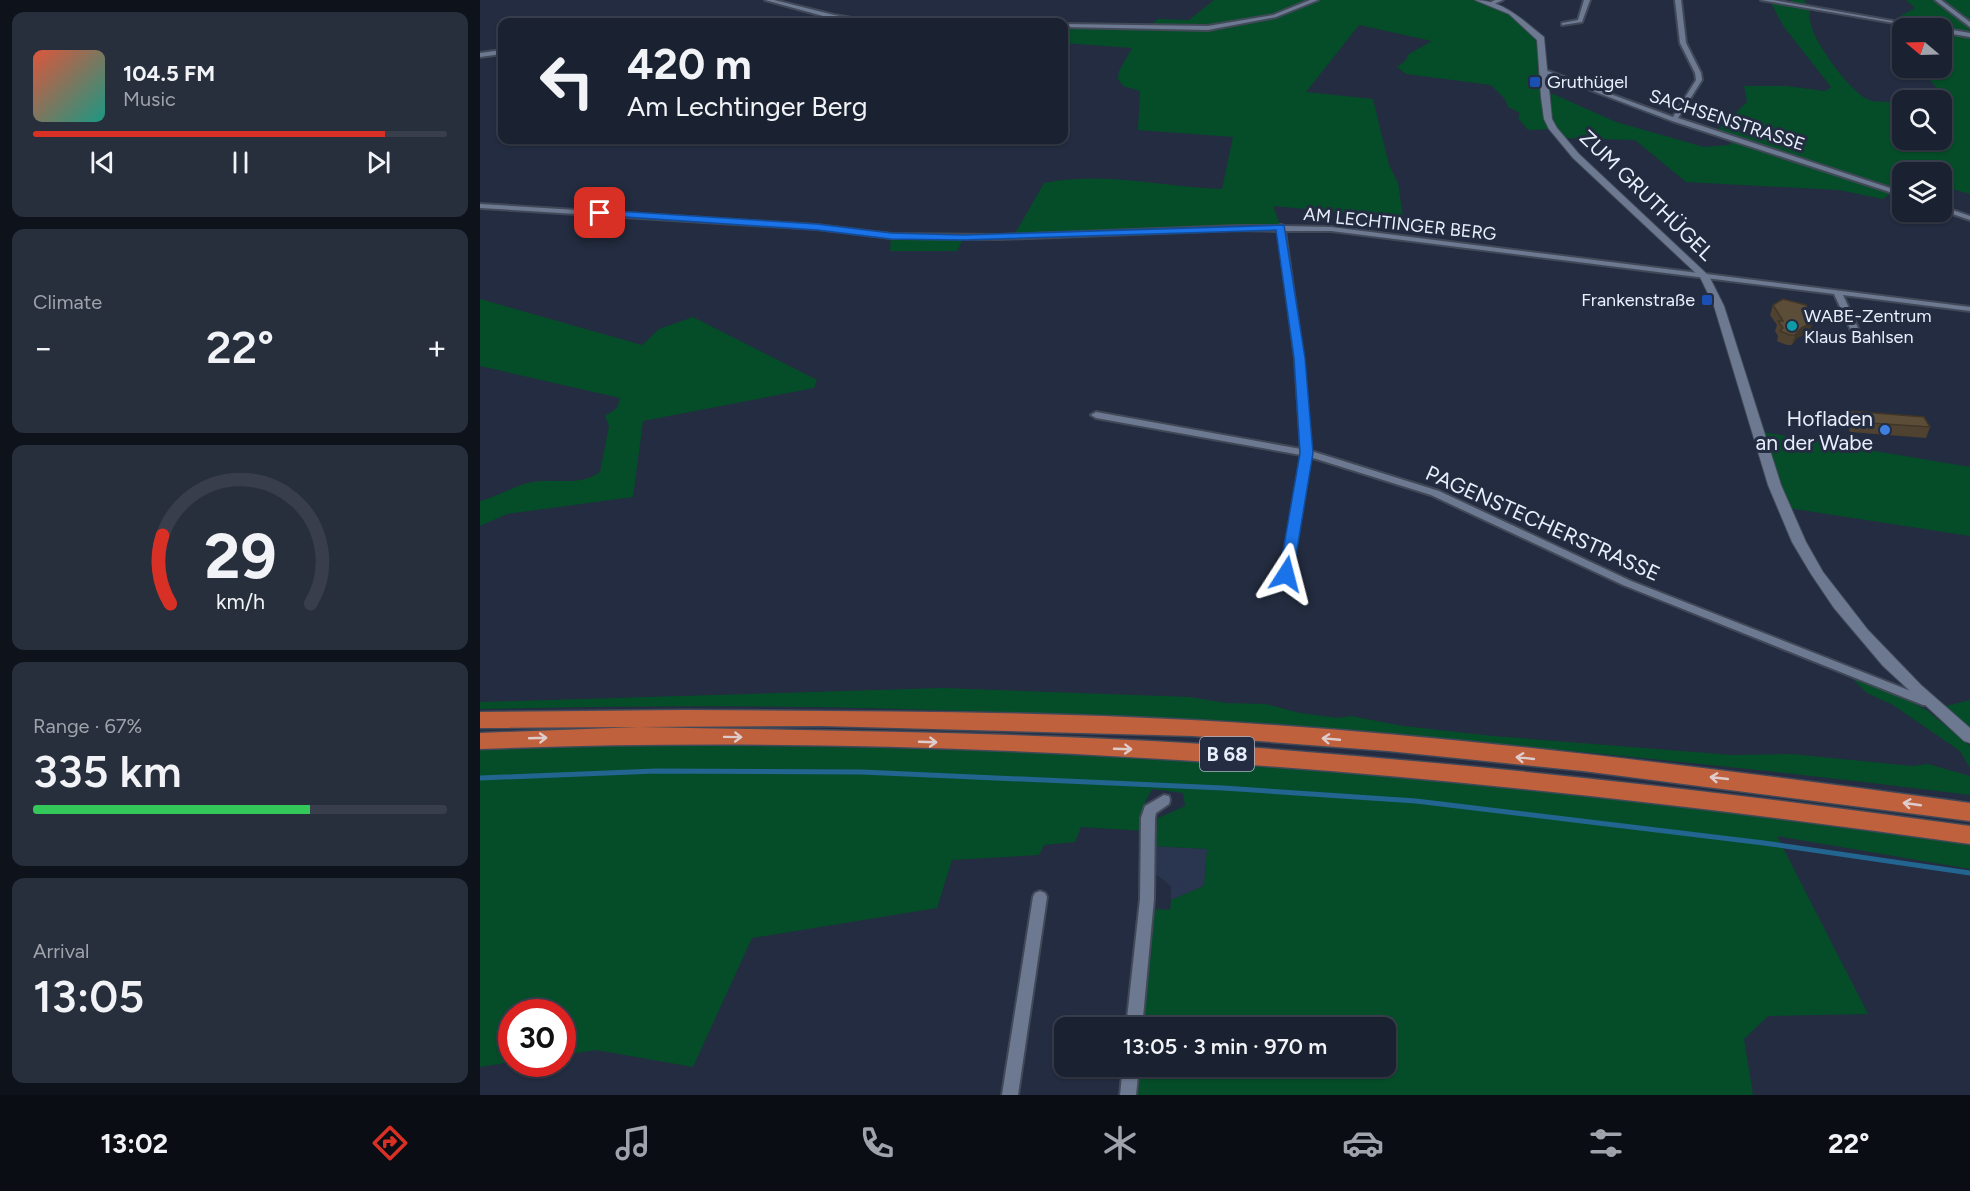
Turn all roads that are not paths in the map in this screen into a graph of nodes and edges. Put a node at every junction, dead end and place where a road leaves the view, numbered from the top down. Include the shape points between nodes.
1 (768, 0) edge
2 (1314, 0) edge
3 (1478, 0) edge
4 (1500, 0) edge
5 (1587, 0) edge
6 (1678, 0) edge
7 (1764, 0) edge
8 (1938, 0) edge
9 (1490, 4) junction
10 (842, 18) edge
11 (1892, 22) edge
12 (1564, 24) dead end
13 (1970, 25) edge
14 (1068, 26) edge
15 (1952, 32) edge
16 (1970, 34) edge
17 (498, 53) edge
18 (480, 55) edge
19 (1543, 71) junction
20 (1674, 120) junction
21 (1892, 191) edge
22 (480, 206) edge
23 (1952, 212) edge
24 (1970, 218) edge
25 (1281, 227) junction
26 (1704, 276) junction
27 (1837, 292) junction
28 (1970, 309) edge
29 (1859, 339) dead end
30 (1096, 415) dead end
31 (1306, 453) junction
32 (1286, 574) dead end
33 (1927, 702) junction
34 (480, 720) edge
35 (1970, 737) edge
36 (480, 741) edge
37 (1164, 800) dead end
38 (1970, 812) edge
39 (1970, 835) edge
40 (1040, 897) dead end
41 (1135, 1017) edge
42 (1130, 1077) edge
43 (1010, 1095) edge
44 (1128, 1095) edge

1 - 10 street
2 - 14 street via 1274,16 1208,28
3 - 9 street, ZUM GRUTHÜGEL
4 - 9 street
5 - 12 street via 1580,21
6 - 20 street via 1683,43 1699,80
7 - 11 street
8 - 13 street
9 - 19 street, ZUM GRUTHÜGEL via 1521,20 1541,39
15 - 16 street
17 - 18 street
19 - 20 street, SACHSENSTRASSE
19 - 26 street, ZUM GRUTHÜGEL via 1548,119 1559,138
20 - 21 street, SACHSENSTRASSE
22 - 25 street, AM LECHTINGER BERG via 902,236 1000,237
23 - 24 street
25 - 26 street, AM LECHTINGER BERG via 1355,231
25 - 31 street via 1299,358
26 - 27 street
26 - 33 street, ZUM GRUTHÜGEL via 1719,306 1784,510 1796,535 1823,584
27 - 28 street
27 - 29 street
30 - 31 street, PAGENSTECHERSTRASSE
31 - 32 street
31 - 33 street, PAGENSTECHERSTRASSE via 1435,493 1627,583
33 - 35 street, ZUM GRUTHÜGEL
38 -> 34 highway, B 68 via 1744,780 1193,728 835,719
36 -> 39 highway, B 68 via 639,735 1198,752 1416,768 1741,803
37 - 41 street via 1150,810 1148,819 1147,899
40 - 43 street
42 - 44 street

